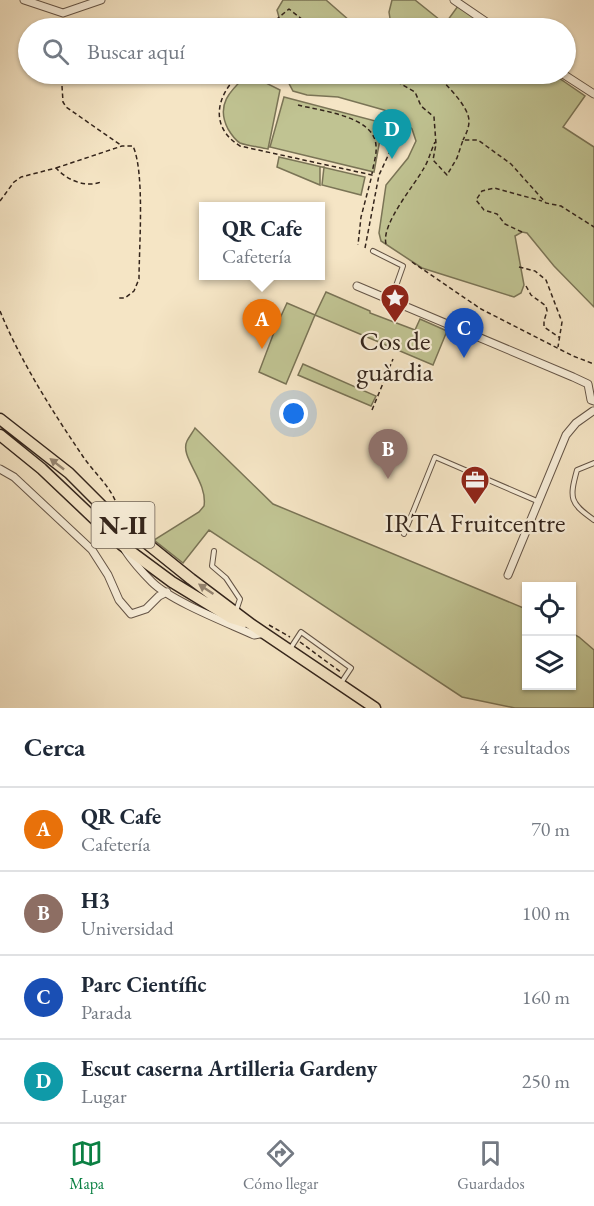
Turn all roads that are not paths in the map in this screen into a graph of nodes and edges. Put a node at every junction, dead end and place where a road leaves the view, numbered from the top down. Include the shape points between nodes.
1 (24, 0) edge
2 (101, 0) edge
3 (454, 0) edge
4 (480, 18) edge
5 (576, 82) edge
6 (594, 94) edge
7 (373, 251) dead end
8 (357, 286) dead end
9 (391, 300) junction
10 (592, 400) edge
11 (594, 412) edge
12 (0, 419) edge
13 (0, 435) edge
14 (594, 463) edge
15 (0, 469) edge
16 (537, 501) junction
17 (594, 520) edge
18 (404, 534) dead end
19 (122, 545) junction
20 (214, 551) dead end
21 (508, 575) dead end
22 (152, 582) junction
23 (167, 592) junction
24 (151, 603) junction
25 (236, 612) junction
26 (257, 623) junction
27 (266, 633) junction
28 (293, 645) junction
29 (343, 680) junction
30 (375, 708) edge

1 - 2 street via 63,13
3 - 4 street
5 - 6 street
7 - 9 lane via 403,266
8 - 9 street
9 - 10 street via 588,384
11 - 16 street via 566,435
25 -> 12 main road, N-II via 133,533 69,473
13 - 19 main road, N-II
14 - 17 lane via 577,470 573,491 577,508
15 - 24 street via 14,477 92,550 131,614 147,609
16 - 18 lane via 435,457
16 - 21 street
19 - 22 street
19 - 26 main road, N-II via 231,618
20 - 25 lane via 212,566 240,598
22 - 23 street
22 - 24 street
23 - 24 street
23 - 27 street via 254,635
25 - 26 main road, N-II
26 - 27 main road, N-II
27 - 28 main road, N-II
28 - 29 main road, N-II
28 - 29 lane via 302,632 351,668
29 - 30 main road, N-II

